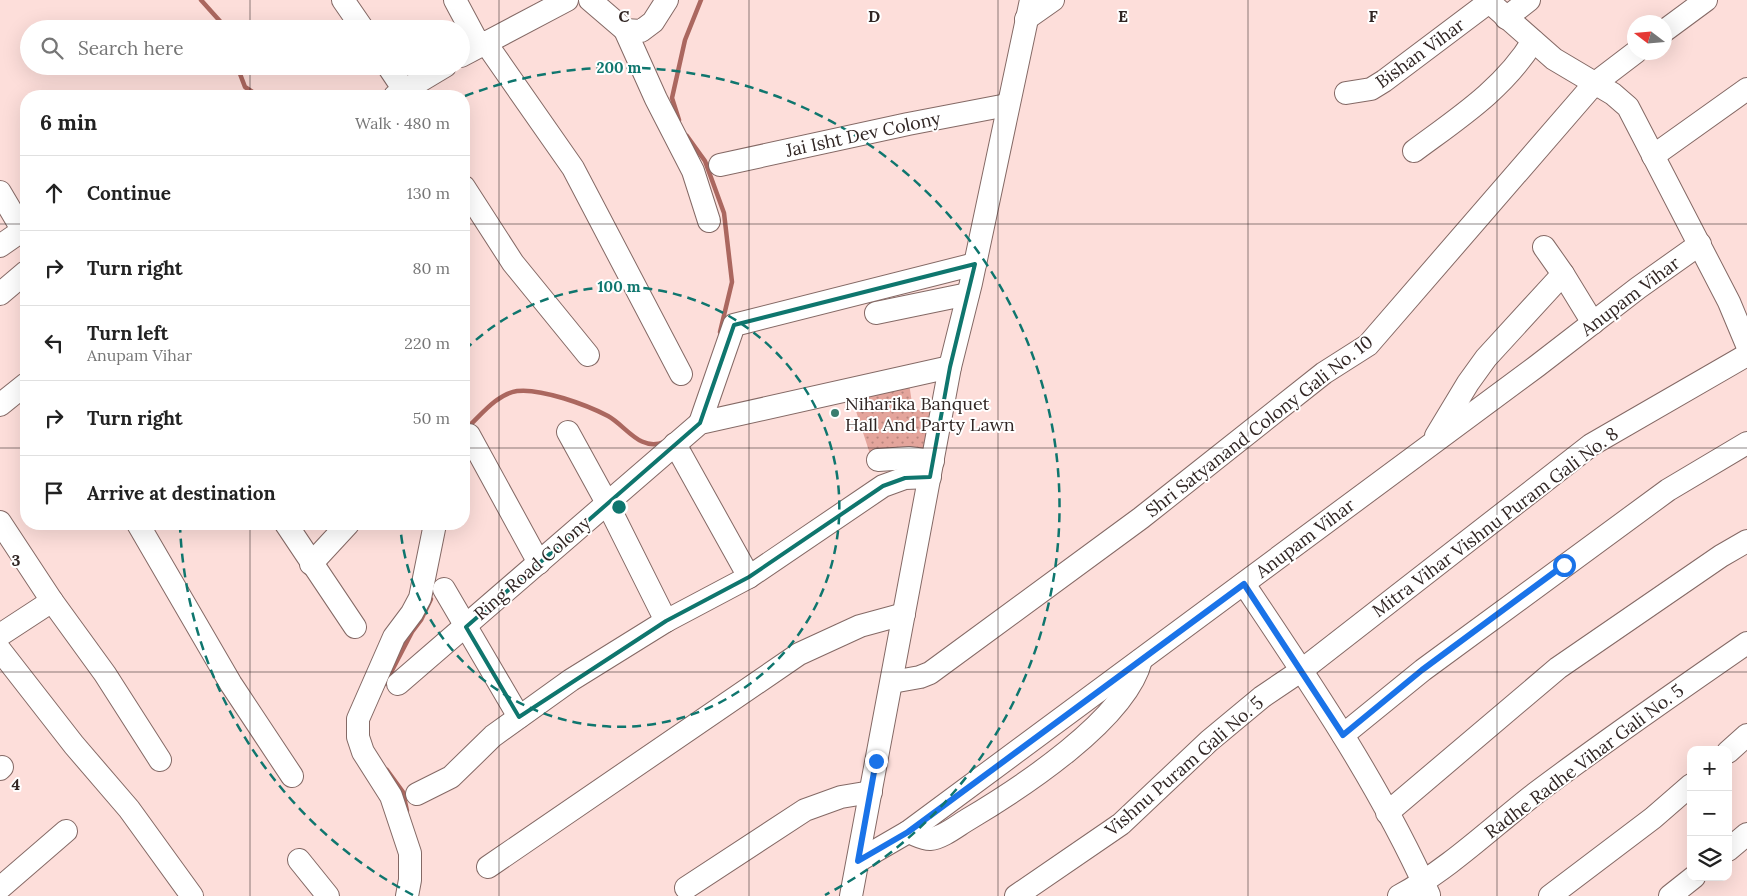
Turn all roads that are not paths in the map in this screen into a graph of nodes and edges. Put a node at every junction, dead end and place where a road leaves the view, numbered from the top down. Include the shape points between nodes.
1 (343, 0) edge
2 (454, 0) edge
3 (567, 0) edge
4 (590, 0) edge
5 (667, 0) edge
6 (1053, 0) edge
7 (1529, 0) edge
8 (1706, 0) edge
9 (1488, 1) edge
10 (1029, 10) edge
11 (1506, 18) junction
12 (357, 20) edge
13 (463, 20) edge
14 (1672, 25) edge
15 (625, 30) junction
16 (1533, 42) junction
17 (475, 48) edge
18 (1627, 59) edge
19 (393, 75) edge
20 (432, 75) edge
21 (1594, 84) junction
22 (1747, 89) edge
23 (401, 90) edge
24 (409, 90) edge
25 (1346, 93) dead end
26 (1008, 105) junction
27 (1414, 151) dead end
28 (1653, 156) junction
29 (720, 165) dead end
30 (0, 192) edge
31 (470, 197) edge
32 (709, 221) dead end
33 (20, 225) edge
34 (20, 236) edge
35 (1700, 244) junction
36 (0, 246) edge
37 (1544, 247) dead end
38 (975, 264) junction
39 (1564, 274) junction
40 (20, 277) edge
41 (0, 294) edge
42 (968, 294) junction
43 (876, 313) dead end
44 (1593, 323) junction
45 (1747, 345) edge
46 (588, 355) dead end
47 (1747, 355) edge
48 (950, 366) junction
49 (681, 374) dead end
50 (20, 389) edge
51 (0, 405) edge
52 (700, 423) junction
53 (568, 432) dead end
54 (470, 437) edge
55 (1432, 443) junction
56 (1747, 443) edge
57 (675, 444) junction
58 (878, 460) dead end
59 (931, 469) junction
60 (607, 503) junction
61 (0, 522) edge
62 (141, 530) edge
63 (290, 530) edge
64 (342, 530) edge
65 (434, 530) edge
66 (1747, 541) edge
67 (539, 563) junction
68 (311, 564) junction
69 (749, 577) junction
70 (1244, 584) junction
71 (444, 589) dead end
72 (52, 601) junction
73 (904, 614) junction
74 (666, 621) junction
75 (355, 627) dead end
76 (466, 627) junction
77 (0, 635) edge
78 (1747, 643) edge
79 (0, 650) edge
80 (1142, 660) junction
81 (1302, 670) junction
82 (892, 682) junction
83 (398, 684) dead end
84 (519, 717) junction
85 (1343, 735) junction
86 (1747, 735) edge
87 (1732, 748) edge
88 (160, 760) dead end
89 (292, 776) dead end
90 (1687, 788) edge
91 (871, 792) junction
92 (418, 794) dead end
93 (1387, 813) junction
94 (66, 831) dead end
95 (908, 832) junction
96 (1747, 834) edge
97 (1732, 847) edge
98 (299, 860) dead end
99 (858, 861) junction
100 (488, 867) dead end
101 (1689, 881) edge
102 (0, 888) edge
103 (686, 888) dead end
104 (1426, 889) edge
105 (852, 892) edge
106 (192, 896) edge
107 (328, 896) edge
108 (407, 896) edge
109 (831, 896) edge
110 (1016, 896) edge
111 (1399, 896) edge
112 (1550, 896) edge
113 (1670, 896) edge

1 - 12 street
2 - 13 street
3 - 17 street
4 - 15 street
5 - 15 street via 653,22 641,31
6 - 10 street
7 - 11 street
8 - 14 street
9 - 11 street
9 - 25 street, Bishan Vihar via 1384,81 1371,89
10 - 26 street
11 - 16 street
15 - 32 street via 693,171
16 - 21 street
16 - 27 street via 1523,58 1482,101
17 - 49 street via 573,168
18 - 21 street, Shri Satyanand Colony Gali No. 10
19 - 23 street
20 - 24 street
21 - 28 street via 1628,107
21 - 82 street, Shri Satyanand Colony Gali No. 10 via 1368,345 1324,373 1141,518 930,673
22 - 28 street
26 - 29 street, Jai Isht Dev Colony
26 - 38 street
28 - 35 street
30 - 33 street
31 - 46 street via 513,263
34 - 36 street
35 - 44 street, Anupam Vihar
35 - 45 street
37 - 39 street
38 - 42 street
38 - 52 street via 734,326
39 - 44 street
39 - 55 street via 1486,358
40 - 41 street
42 - 43 street
42 - 48 street
44 - 55 street, Anupam Vihar
47 - 81 street, Mitra Vihar Vishnu Puram Gali No. 8 via 1591,446
48 - 52 street, Ring Road Colony
48 - 59 street
50 - 51 street
52 - 57 street, Ring Road Colony
53 - 60 street
54 - 67 street
55 - 70 street, Anupam Vihar
56 - 85 street via 1668,490 1422,670
57 - 60 street, Ring Road Colony
57 - 69 street
58 - 59 street via 909,458
59 - 69 street via 883,486
59 - 73 street
60 - 67 street, Ring Road Colony
60 - 74 street
61 - 72 street
62 - 89 street via 231,684
63 - 68 street
64 - 68 street
65 - 108 street via 420,598 394,637 358,719 358,737 363,752 391,796 410,853
66 - 93 street via 1558,668
67 - 76 street, Ring Road Colony
68 - 75 street
69 - 74 street
70 - 80 street, Anupam Vihar
70 - 81 street
71 - 76 street
72 - 77 street
72 - 88 street via 105,674
73 - 82 street
73 - 100 street via 860,626 798,654
74 - 84 street
76 - 83 street, Ring Road Colony
76 - 84 street
78 - 104 street, Radhe Radhe Vihar Gali No. 5 via 1536,794
79 - 106 street via 74,745 129,808
80 - 95 street, Anupam Vihar
80 - 95 street via 1133,684 1097,725 1063,754 982,811 936,838 923,838
81 - 85 street
81 - 110 street, Vishnu Puram Gali No. 5 via 1262,697 1217,735 1121,824
82 - 91 street
84 - 92 street via 493,736 451,777
85 - 93 street
86 - 87 street
90 - 112 street
91 - 99 street
91 - 103 street via 842,797 805,810
93 - 104 street
94 - 102 street
95 - 99 street, Anupam Vihar
96 - 97 street
98 - 107 street
99 - 105 street
101 - 113 street
104 - 111 street, Radhe Radhe Vihar Gali No. 5
105 - 109 street

